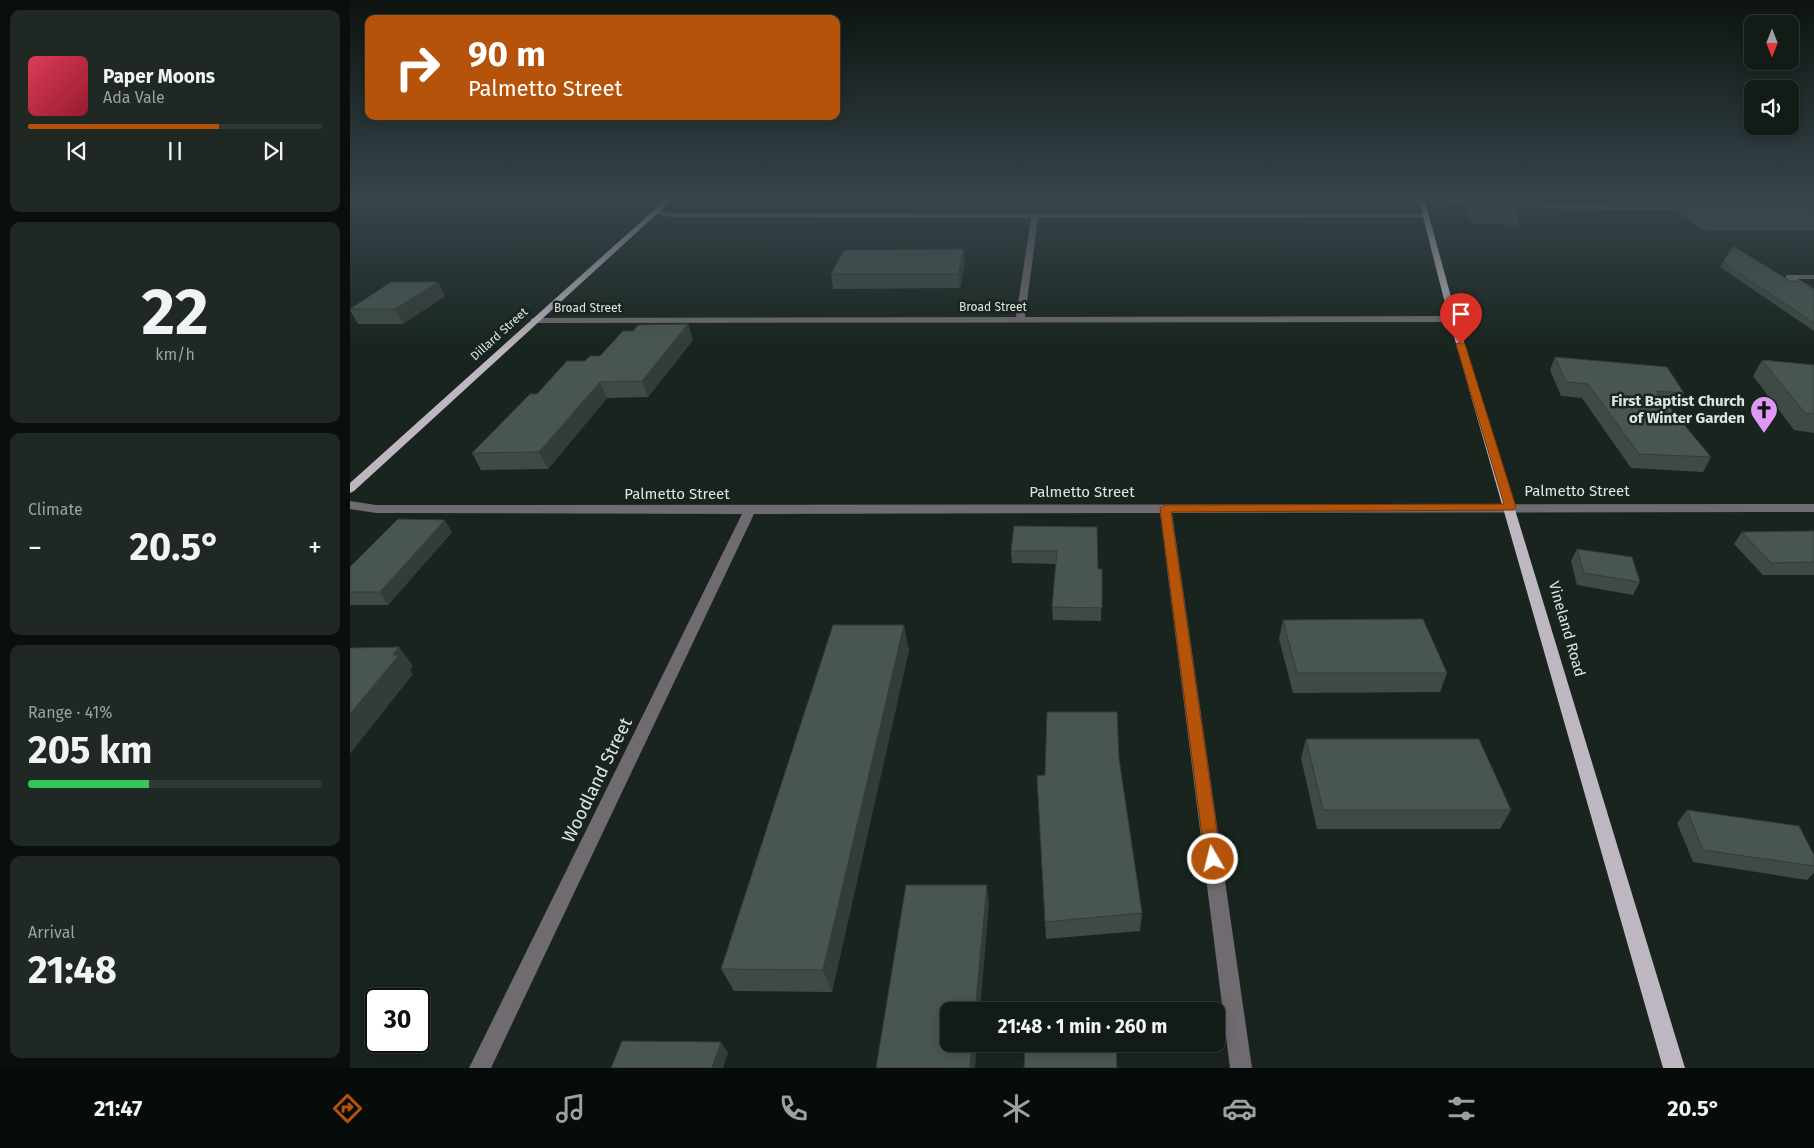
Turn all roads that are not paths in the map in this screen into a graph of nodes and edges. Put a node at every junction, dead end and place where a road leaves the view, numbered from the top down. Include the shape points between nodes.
1 (613, 251) edge
2 (1030, 251) edge
3 (1435, 251) edge
4 (1814, 277) edge
5 (1814, 293) edge
6 (1020, 319) junction
7 (1453, 319) junction
8 (534, 321) junction
9 (350, 489) edge
10 (350, 505) edge
11 (1510, 507) junction
12 (1165, 508) junction
13 (1814, 508) edge
14 (750, 510) junction
15 (480, 1068) edge
16 (1242, 1068) edge
17 (1674, 1068) edge

1 - 8 main road, Dillard Street
2 - 6 street
3 - 7 main road, Vineland Road
4 - 5 street via 1789,277
6 - 7 street, Broad Street
6 - 8 street, Broad Street
7 - 11 main road, Vineland Road
8 - 9 main road, Dillard Street
10 - 14 street, Palmetto Street via 376,509
11 - 12 street, Palmetto Street
11 - 13 street, Palmetto Street
11 - 17 main road, Vineland Road
12 - 14 street, Palmetto Street
12 - 16 street
14 - 15 street, Woodland Street

